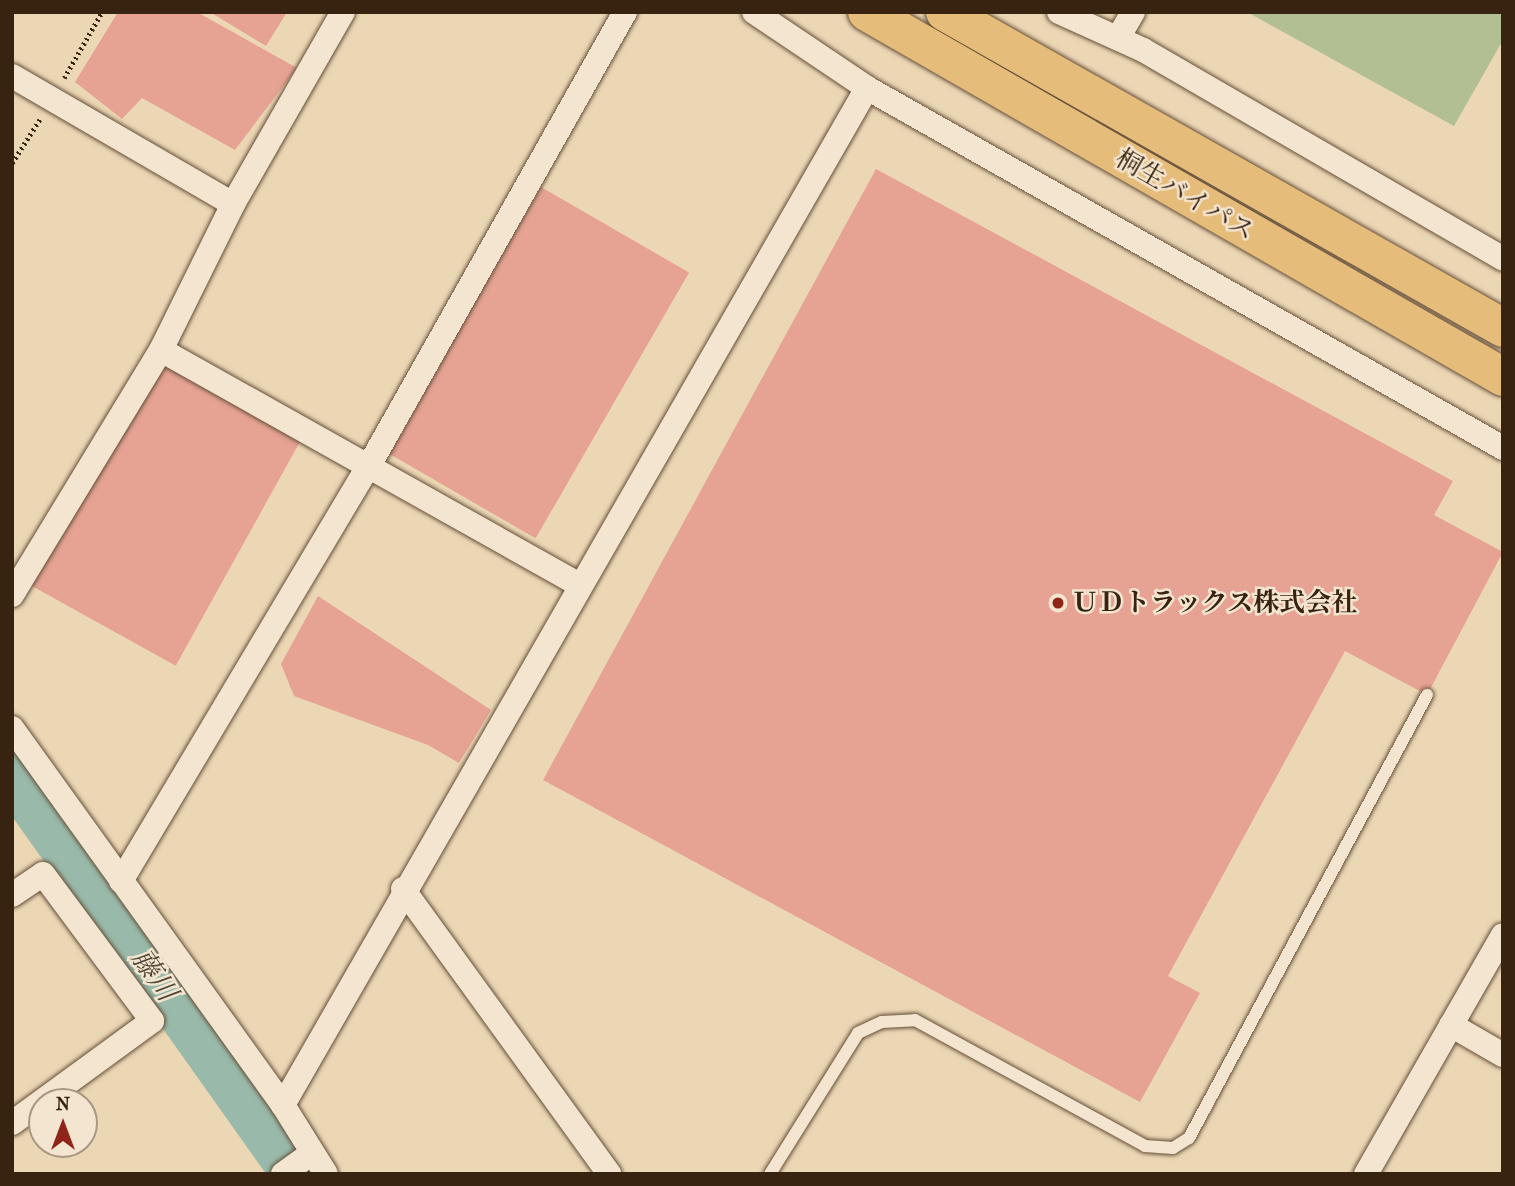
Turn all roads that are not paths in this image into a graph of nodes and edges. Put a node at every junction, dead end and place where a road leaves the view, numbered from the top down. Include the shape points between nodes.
1 (343, 12) edge
2 (625, 12) edge
3 (754, 12) edge
4 (867, 12) edge
5 (945, 12) edge
6 (1059, 12) edge
7 (1133, 12) edge
8 (1118, 38) junction
9 (12, 76) edge
10 (867, 88) junction
11 (233, 204) junction
12 (1503, 259) edge
13 (1503, 328) edge
14 (161, 350) junction
15 (1503, 377) edge
16 (1503, 448) edge
17 (370, 464) junction
18 (578, 584) junction
19 (12, 595) edge
20 (1427, 695) dead end
21 (12, 728) edge
22 (121, 881) junction
23 (403, 889) junction
24 (12, 895) edge
25 (1503, 935) edge
26 (1451, 1025) junction
27 (1503, 1055) edge
28 (283, 1105) junction
29 (12, 1123) edge
30 (312, 1153) junction
31 (283, 1174) edge
32 (326, 1174) edge
33 (609, 1174) edge
34 (770, 1174) edge
35 (1366, 1174) edge

1 - 11 street
2 - 17 street
3 - 10 street
4 - 15 highway, 桐生バイパス
5 - 13 highway, 桐生バイパス
6 - 8 street
7 - 8 street
8 - 12 street
9 - 11 street
10 - 16 street
10 - 18 street
11 - 14 street
14 - 17 street
14 - 19 street
17 - 18 street
17 - 22 street
18 - 23 street
20 - 34 lane via 1189,1138 1173,1148 1145,1146 915,1020 882,1022 858,1033
21 - 22 street
22 - 28 street
23 - 28 street
23 - 33 street
24 - 29 street via 43,874 152,1021
25 - 26 street
26 - 27 street
26 - 35 street
28 - 30 street
30 - 31 street
30 - 32 street

